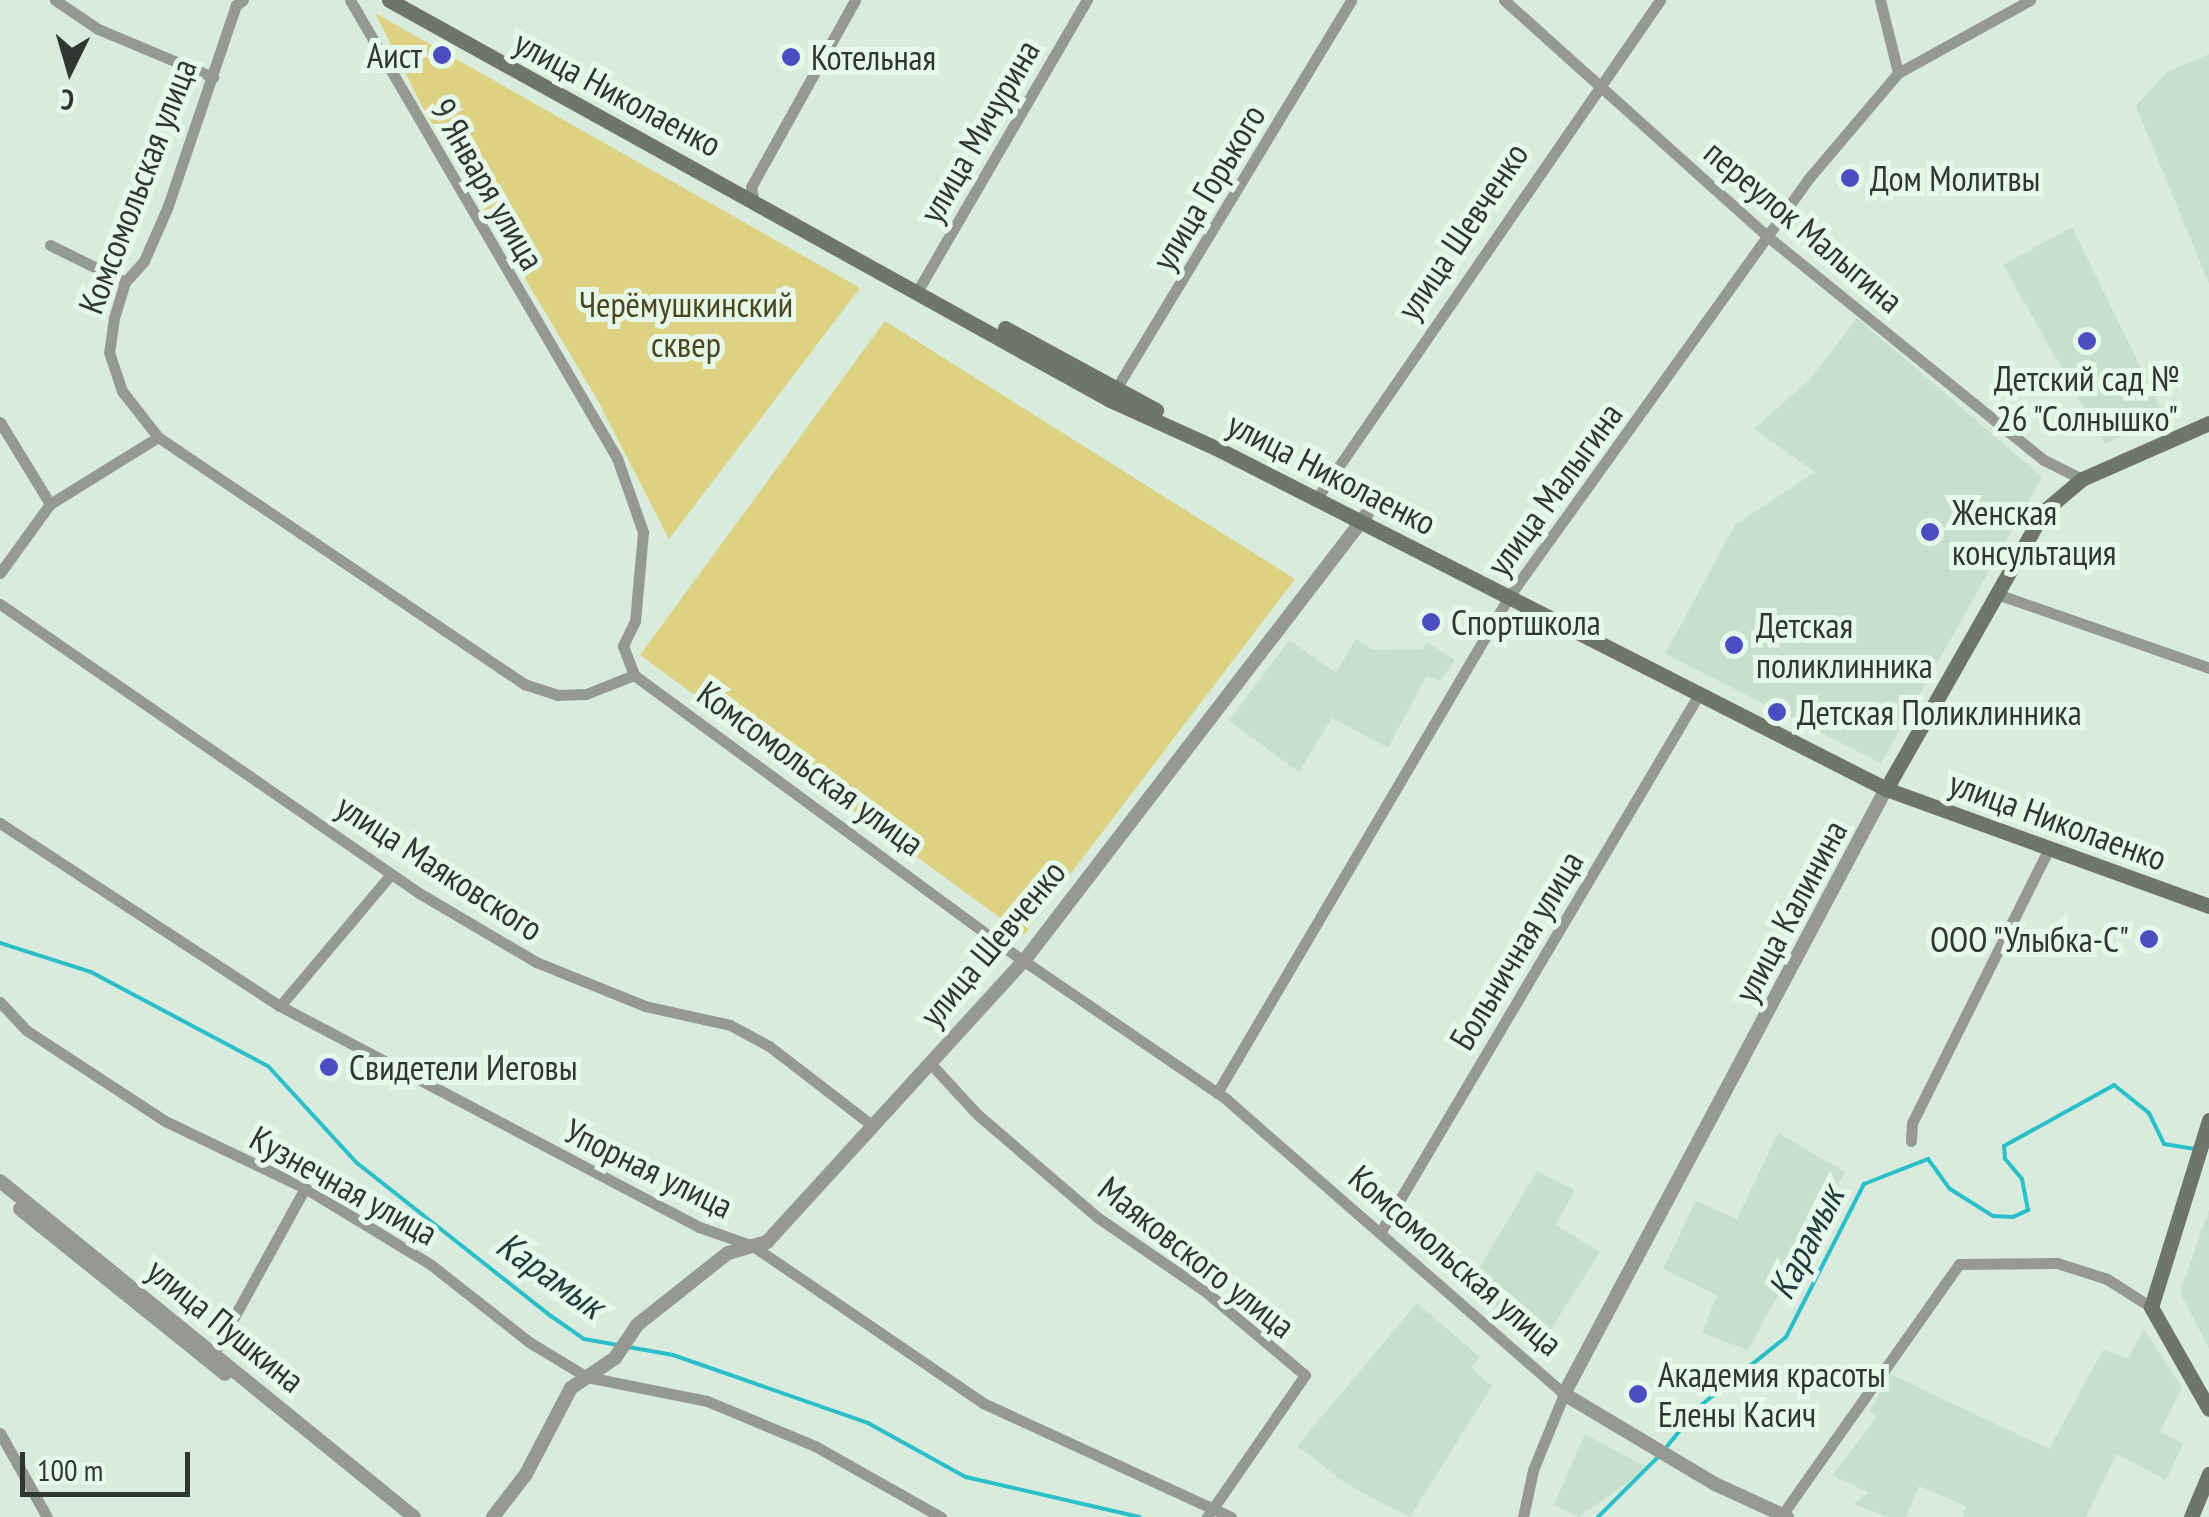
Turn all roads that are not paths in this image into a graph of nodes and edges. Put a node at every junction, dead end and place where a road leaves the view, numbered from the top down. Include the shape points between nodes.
1 (55, 0) edge
2 (243, 0) edge
3 (350, 0) edge
4 (854, 0) edge
5 (1087, 0) edge
6 (1350, 0) edge
7 (1504, 0) edge
8 (1660, 0) edge
9 (1880, 0) edge
10 (2030, 0) edge
11 (398, 1) edge
12 (2013, 4) edge
13 (1898, 73) junction
14 (212, 77) junction
15 (1600, 82) junction
16 (752, 192) junction
17 (1768, 236) junction
18 (50, 244) dead end
19 (125, 282) junction
20 (920, 287) junction
21 (1112, 395) junction
22 (0, 422) edge
23 (2209, 426) edge
24 (158, 437) junction
25 (2082, 479) junction
26 (1319, 494) junction
27 (50, 504) junction
28 (1365, 517) junction
29 (0, 573) edge
30 (1514, 593) junction
31 (1999, 595) junction
32 (0, 604) edge
33 (2209, 668) edge
34 (634, 675) junction
35 (1699, 694) junction
36 (1889, 791) junction
37 (0, 823) edge
38 (2050, 846) junction
39 (392, 874) junction
40 (2209, 906) edge
41 (1024, 961) junction
42 (0, 1002) edge
43 (280, 1006) junction
44 (930, 1063) junction
45 (1217, 1093) junction
46 (2209, 1120) edge
47 (873, 1126) junction
48 (1911, 1141) dead end
49 (0, 1181) edge
50 (304, 1188) junction
51 (0, 1192) edge
52 (1380, 1234) junction
53 (753, 1246) junction
54 (2151, 1307) junction
55 (213, 1358) junction
56 (587, 1378) junction
57 (1564, 1394) junction
58 (2209, 1409) edge
59 (0, 1433) edge
60 (2209, 1474) edge
61 (1209, 1512) edge
62 (1784, 1516) edge
63 (47, 1517) edge
64 (400, 1517) edge
65 (414, 1517) edge
66 (493, 1517) edge
67 (940, 1517) edge
68 (1231, 1517) edge
69 (1522, 1517) edge
70 (2191, 1517) edge

1 - 14 street via 98,30
2 - 14 street, Комсомольская улица
3 - 34 street, 9 Января улица via 617,458 643,532 635,621 623,646
4 - 16 street
5 - 20 street, улица Мичурина
6 - 21 street, улица Горького
7 - 15 street, переулок Малыгина
8 - 15 street, улица Шевченко
9 - 13 street
10 - 12 street, улица Малыгина
11 - 16 main road, улица Николаенко
11 - 16 main road, улица Николаенко via 453,40
12 - 13 street, улица Малыгина
13 - 17 street, улица Малыгина via 1846,130
14 - 19 street, Комсомольская улица via 168,206 144,261
15 - 17 street, переулок Малыгина
15 - 26 street, улица Шевченко
16 - 20 main road, улица Николаенко
17 - 25 street, переулок Малыгина via 2044,460
17 - 30 street, улица Малыгина
18 - 19 street
19 - 24 street, Комсомольская улица via 109,352 122,391
20 - 21 main road, улица Николаенко
21 - 26 main road, улица Николаенко
22 - 27 street
23 - 25 main road, улица Калинина
23 - 31 main road via 2084,485 2048,516
24 - 27 street
24 - 34 street, Комсомольская улица via 524,684 557,695 586,694
25 - 31 main road, улица Калинина via 2044,511
26 - 28 main road, улица Николаенко
27 - 29 street
28 - 30 main road, улица Николаенко
28 - 41 street, улица Шевченко
30 - 35 main road, улица Николаенко
30 - 36 main road, улица Николаенко
30 - 45 street, улица Малыгина
31 - 33 street
31 - 36 main road, улица Калинина
32 - 39 street, улица Маяковского
34 - 41 street, Комсомольская улица
35 - 36 main road, улица Николаенко
35 - 52 street, Больничная улица
36 - 38 main road, улица Николаенко
36 - 57 street, улица Калинина
37 - 43 street, Упорная улица
38 - 40 main road, улица Николаенко
38 - 48 street via 1912,1123
39 - 43 street
39 - 47 street, улица Маяковского via 536,962 645,1006 730,1025 769,1046
41 - 44 street, улица Шевченко
41 - 45 street, Комсомольская улица
42 - 50 street, Кузнечная улица via 26,1030 166,1121
43 - 53 street, Упорная улица via 682,1219
44 - 47 street, улица Шевченко
44 - 61 street, Маяковского улица via 978,1115 1097,1217 1206,1292 1305,1375
45 - 52 street, Комсомольская улица
46 - 54 main road
47 - 53 street, улица Шевченко via 767,1242
49 - 55 street, улица Пушкина
50 - 55 street
50 - 56 street, Кузнечная улица via 430,1264
51 - 55 street, улица Пушкина
52 - 57 street, Комсомольская улица
53 - 56 street, улица Шевченко via 728,1254 638,1325 614,1358
53 - 61 street, Упорная улица via 983,1403
54 - 58 main road
54 - 62 street via 2108,1280 2057,1263 1959,1264
55 - 64 street, улица Пушкина
55 - 65 street, улица Пушкина
56 - 66 street, улица Шевченко via 571,1388 526,1474
56 - 67 street, Кузнечная улица via 706,1402 815,1446
57 - 62 street, Комсомольская улица
57 - 69 street, улица Калинина
59 - 63 street
60 - 70 main road
61 - 68 street, Упорная улица

